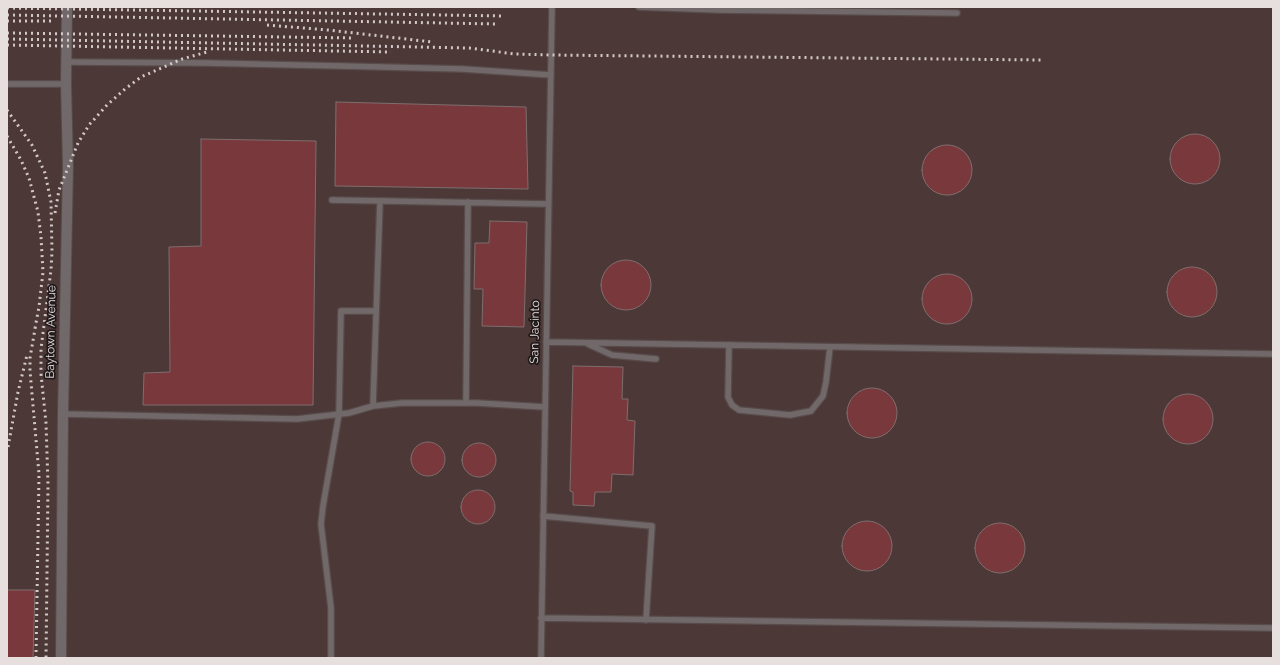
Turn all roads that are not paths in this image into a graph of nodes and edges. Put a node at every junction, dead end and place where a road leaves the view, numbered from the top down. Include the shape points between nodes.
1 (67, 7) edge
2 (552, 7) edge
3 (639, 7) edge
4 (957, 13) dead end
5 (66, 62) junction
6 (551, 75) junction
7 (7, 84) edge
8 (66, 84) junction
9 (332, 200) dead end
10 (380, 201) junction
11 (468, 202) junction
12 (548, 204) junction
13 (376, 312) junction
14 (546, 342) junction
15 (586, 343) junction
16 (729, 345) junction
17 (830, 347) junction
18 (1273, 354) edge
19 (656, 359) dead end
20 (466, 403) junction
21 (373, 406) junction
22 (545, 407) junction
23 (63, 414) junction
24 (339, 414) junction
25 (543, 516) junction
26 (541, 618) junction
27 (646, 620) junction
28 (1273, 628) edge
29 (61, 658) edge
30 (331, 658) edge
31 (541, 658) edge

1 - 5 street, Baytown Avenue
2 - 6 lane, San Jacinto
3 - 4 lane
5 - 6 lane via 358,66
5 - 8 street, Baytown Avenue
6 - 12 lane, San Jacinto
7 - 8 lane
8 - 23 street, Baytown Avenue via 68,166
9 - 10 lane
10 - 11 lane
10 - 13 lane
11 - 12 lane
11 - 20 lane
12 - 14 lane, San Jacinto
13 - 21 lane
13 - 24 lane via 341,311
14 - 15 lane
14 - 22 lane, San Jacinto
15 - 16 lane
15 - 19 lane via 612,355
16 - 17 lane
16 - 17 lane via 728,397 732,405 739,410 790,415 811,411 822,396
17 - 18 lane
20 - 21 lane via 402,403
20 - 22 lane
21 - 24 lane
22 - 25 lane, San Jacinto
23 - 24 lane via 297,419
23 - 29 street, Baytown Avenue
24 - 30 lane via 321,524 331,608
25 - 26 lane, San Jacinto
25 - 27 lane via 652,526
26 - 27 lane
26 - 31 lane, San Jacinto
27 - 28 lane

